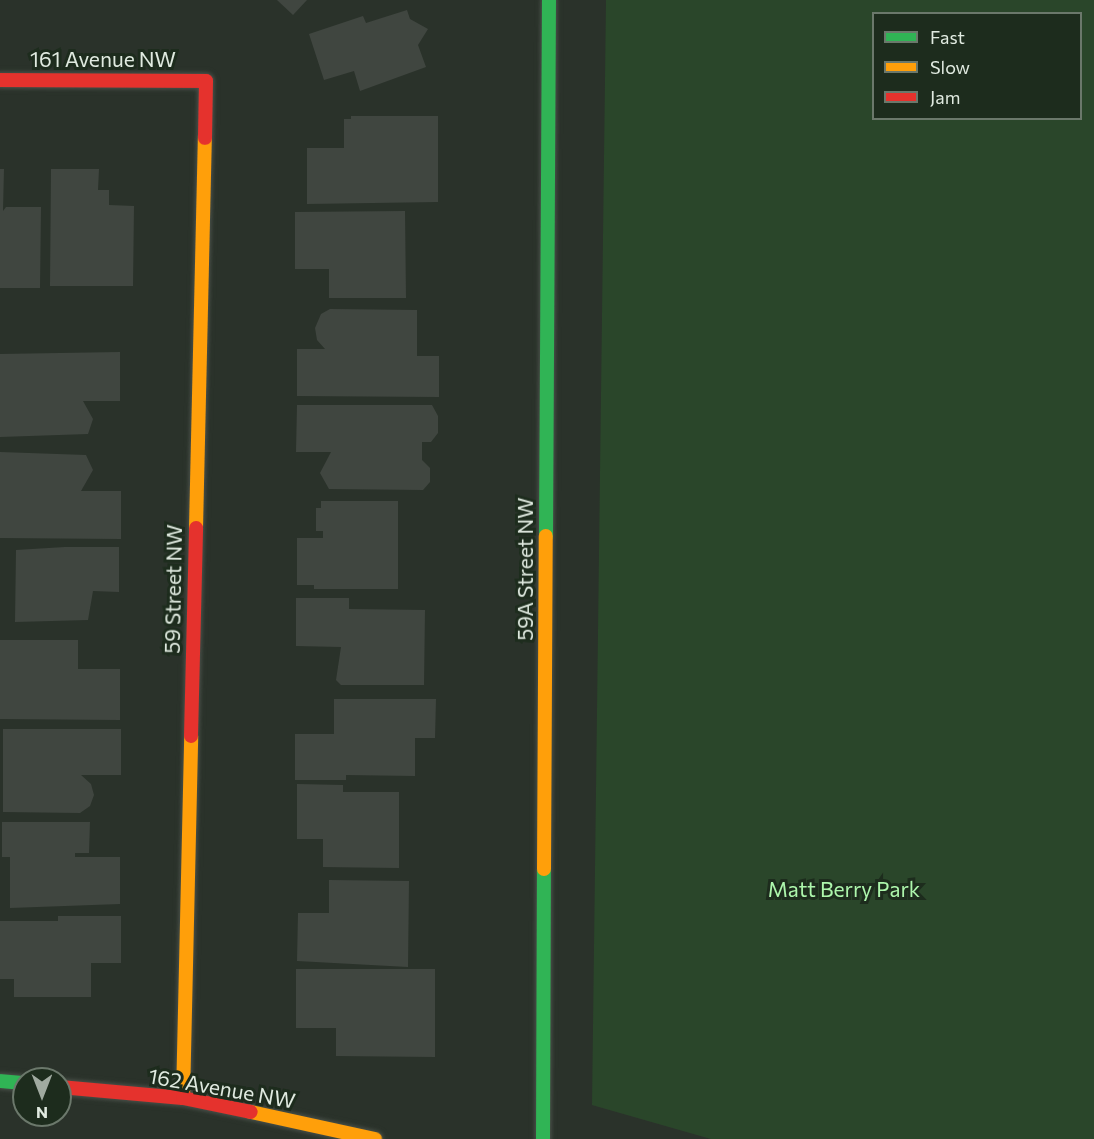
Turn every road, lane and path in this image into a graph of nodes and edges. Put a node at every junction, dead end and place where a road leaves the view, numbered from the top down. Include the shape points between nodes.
1 (549, 0) edge
2 (0, 80) edge
3 (206, 81) joint
4 (72, 1087) edge
5 (183, 1098) junction
6 (375, 1139) edge
7 (543, 1139) edge

1 - 7 street, 59A Street NW
2 - 3 street, 161 Avenue NW
3 - 5 street, 59 Street NW
4 - 5 street, 162 Avenue NW
5 - 6 street, 162 Avenue NW

